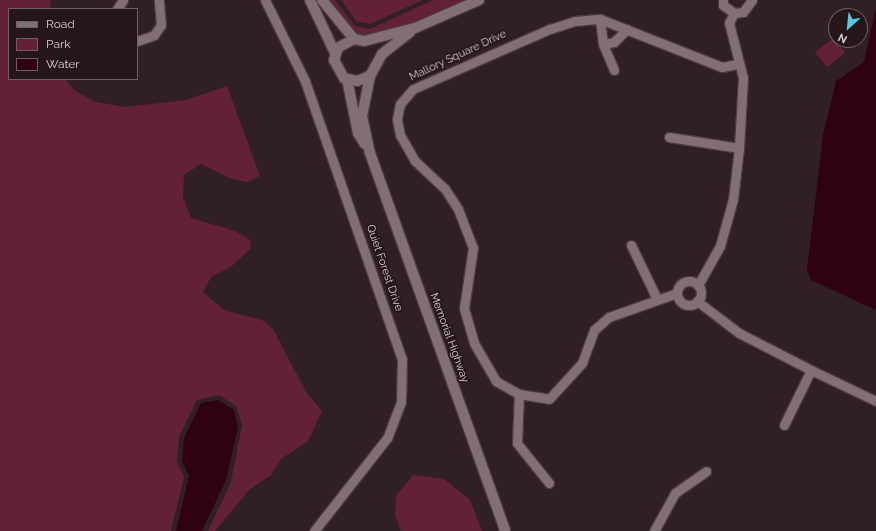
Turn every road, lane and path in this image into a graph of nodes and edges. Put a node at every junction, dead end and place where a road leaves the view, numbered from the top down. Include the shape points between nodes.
1 (159, 0) edge
2 (264, 0) edge
3 (310, 0) edge
4 (322, 0) edge
5 (479, 0) edge
6 (723, 0) edge
7 (752, 0) edge
8 (734, 13) junction
9 (600, 19) junction
10 (415, 28) junction
11 (627, 29) junction
12 (354, 39) junction
13 (138, 41) edge
14 (603, 44) junction
15 (335, 53) junction
16 (738, 64) junction
17 (614, 70) dead end
18 (370, 76) junction
19 (347, 80) junction
20 (669, 138) dead end
21 (739, 148) junction
22 (370, 153) junction
23 (631, 245) dead end
24 (698, 285) junction
25 (677, 293) junction
26 (657, 299) junction
27 (697, 301) junction
28 (811, 370) junction
29 (519, 394) junction
30 (876, 401) edge
31 (784, 425) dead end
32 (706, 471) dead end
33 (549, 483) dead end
34 (314, 531) edge
35 (505, 531) edge
36 (654, 531) edge

1 - 13 street via 161,25 154,35
2 - 34 street, Quiet Forest Drive via 306,81 402,360 401,402 388,438
3 - 15 street
4 - 12 street
5 - 10 street
6 - 8 street via 723,5
7 - 8 street via 744,12
8 - 16 street via 729,23
9 - 11 street, Mallory Square Drive
9 - 14 street
9 - 29 street, Mallory Square Drive via 576,21 550,29 412,89 398,111 400,135 415,161 445,189 458,209 473,248 464,308 474,343 496,381
10 - 12 street via 370,41
10 - 18 street, Memorial Highway via 382,54
11 - 14 street via 614,42
11 - 16 street, Mallory Square Drive via 722,67
12 - 15 street via 342,43
14 - 17 street
15 - 19 street via 335,67
16 - 21 street via 743,78
18 - 19 street via 357,82
18 - 22 street, Memorial Highway via 362,116
19 - 22 street, Memorial Highway via 358,133
20 - 21 street
21 - 24 street via 733,199 720,246
22 - 35 street, Memorial Highway
23 - 26 street
24 - 25 street, Mallory Square Drive via 683,283
24 - 27 street via 701,295
25 - 26 street, Mallory Square Drive
25 - 27 street via 686,304
26 - 29 street, Mallory Square Drive via 609,317 594,330 582,363 550,399
27 - 28 street via 739,333
28 - 30 street
28 - 31 street
29 - 33 street via 517,443
32 - 36 street via 675,493

